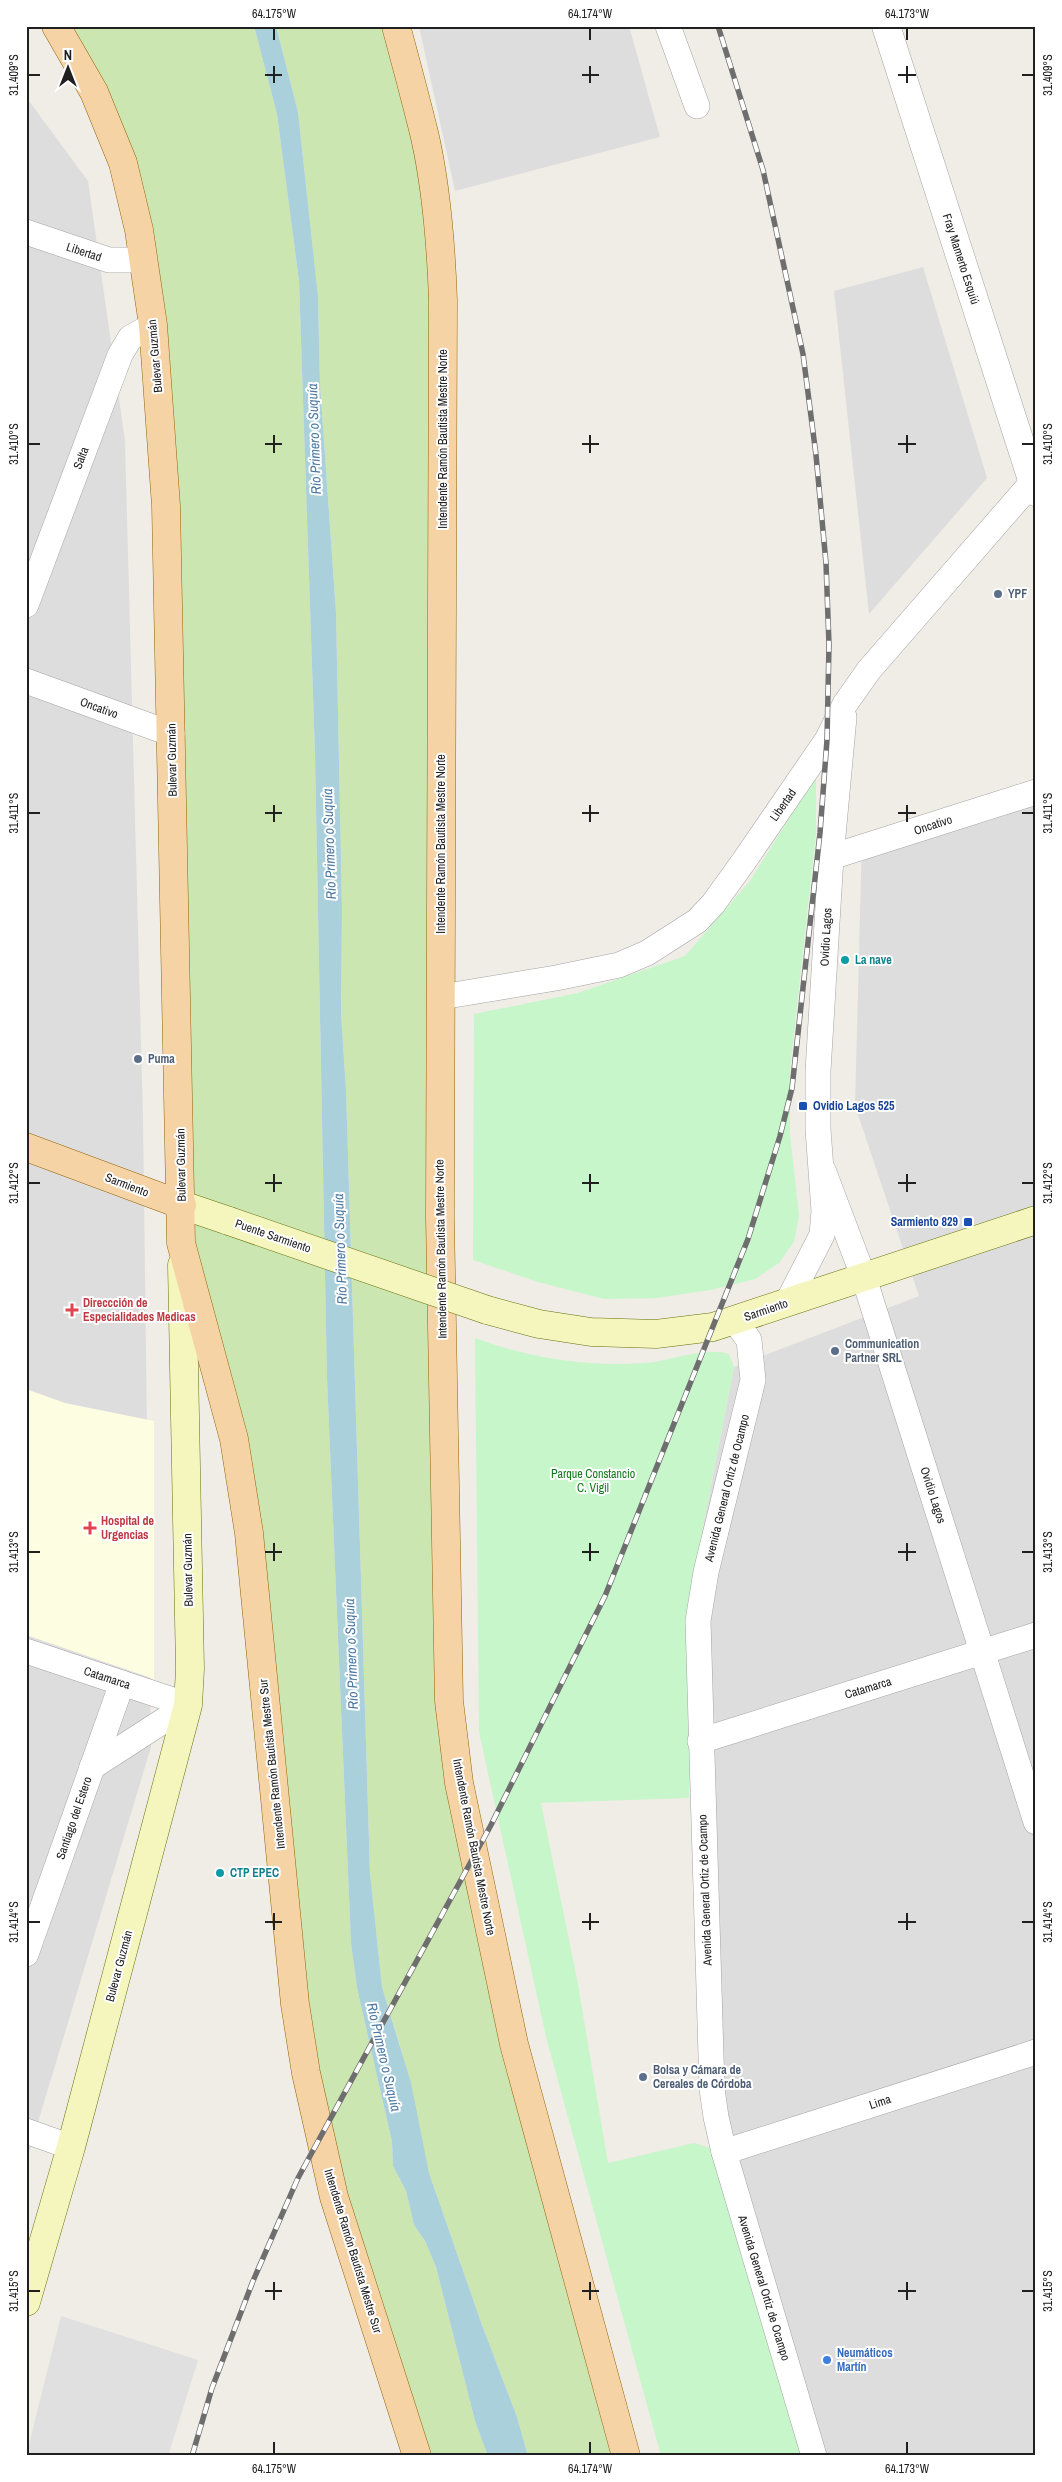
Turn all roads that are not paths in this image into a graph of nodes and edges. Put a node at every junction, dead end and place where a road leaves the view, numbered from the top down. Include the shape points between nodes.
1 (56, 26) edge
2 (396, 26) edge
3 (668, 26) edge
4 (886, 26) edge
5 (697, 106) dead end
6 (26, 232) edge
7 (144, 260) junction
8 (153, 325) junction
9 (1034, 484) edge
10 (26, 605) edge
11 (26, 682) edge
12 (846, 704) junction
13 (172, 734) junction
14 (1036, 792) edge
15 (831, 857) junction
16 (441, 997) junction
17 (26, 1147) edge
18 (823, 1170) junction
19 (182, 1205) junction
20 (229, 1220) joint
21 (1036, 1220) edge
22 (182, 1243) junction
23 (864, 1278) junction
24 (788, 1302) junction
25 (488, 1310) joint
26 (735, 1321) junction
27 (1036, 1635) edge
28 (26, 1651) edge
29 (983, 1652) junction
30 (122, 1683) junction
31 (188, 1705) junction
32 (700, 1741) junction
33 (92, 1767) junction
34 (1036, 1822) edge
35 (26, 1954) edge
36 (1036, 2052) edge
37 (26, 2131) edge
38 (71, 2147) junction
39 (724, 2152) junction
40 (26, 2302) edge
41 (417, 2456) edge
42 (626, 2456) edge
43 (814, 2456) edge

1 - 7 main road, Bulevar Guzmán via 94,92 112,133 132,198
2 - 16 main road, Intendente Ramón Bautista Mestre Norte via 425,138 441,249 444,300
3 - 5 street
4 - 9 street, Fray Mamerto Esquiú
6 - 7 street, Libertad via 109,260
7 - 8 main road, Bulevar Guzmán
8 - 10 street, Salta via 130,338 120,355
8 - 13 main road, Bulevar Guzmán via 166,506
9 - 12 street, Libertad via 869,670
11 - 13 street, Oncativo
12 - 15 street, Ovidio Lagos
12 - 16 street, Libertad via 811,764 697,921 647,953 619,965
13 - 19 main road, Bulevar Guzmán
14 - 15 street, Oncativo
15 - 18 street, Ovidio Lagos via 818,1071 818,1129
16 - 42 main road, Intendente Ramón Bautista Mestre Norte via 440,1218 449,1691 459,1783 514,2044
17 - 19 main road, Sarmiento
18 - 23 street, Ovidio Lagos
18 - 24 street, Ovidio Lagos via 822,1234
19 - 20 main road, Sarmiento
19 - 22 main road, Bulevar Guzmán
20 - 25 main road, Puente Sarmiento, bridge
21 - 23 main road, Sarmiento
22 - 31 main road, Bulevar Guzmán
22 - 41 main road, Intendente Ramón Bautista Mestre Sur via 234,1439 249,1533 295,2004 306,2073 334,2197
23 - 24 main road, Sarmiento
23 - 29 street, Ovidio Lagos
24 - 26 main road, Sarmiento
25 - 26 main road, Sarmiento via 539,1324 591,1332 656,1334
26 - 32 street, Avenida General Ortiz de Ocampo via 749,1340 753,1380 706,1572 698,1621
27 - 29 street, Catamarca
28 - 30 street, Catamarca
29 - 32 street, Catamarca
29 - 34 street, Ovidio Lagos
30 - 31 street, Catamarca
30 - 33 street, Santiago del Estero
31 - 33 street
31 - 38 main road, Bulevar Guzmán
32 - 39 street, Avenida General Ortiz de Ocampo via 712,2089
33 - 35 street, Santiago del Estero
36 - 39 street, Lima
37 - 38 street
38 - 40 main road, Bulevar Guzmán
39 - 43 street, Avenida General Ortiz de Ocampo

